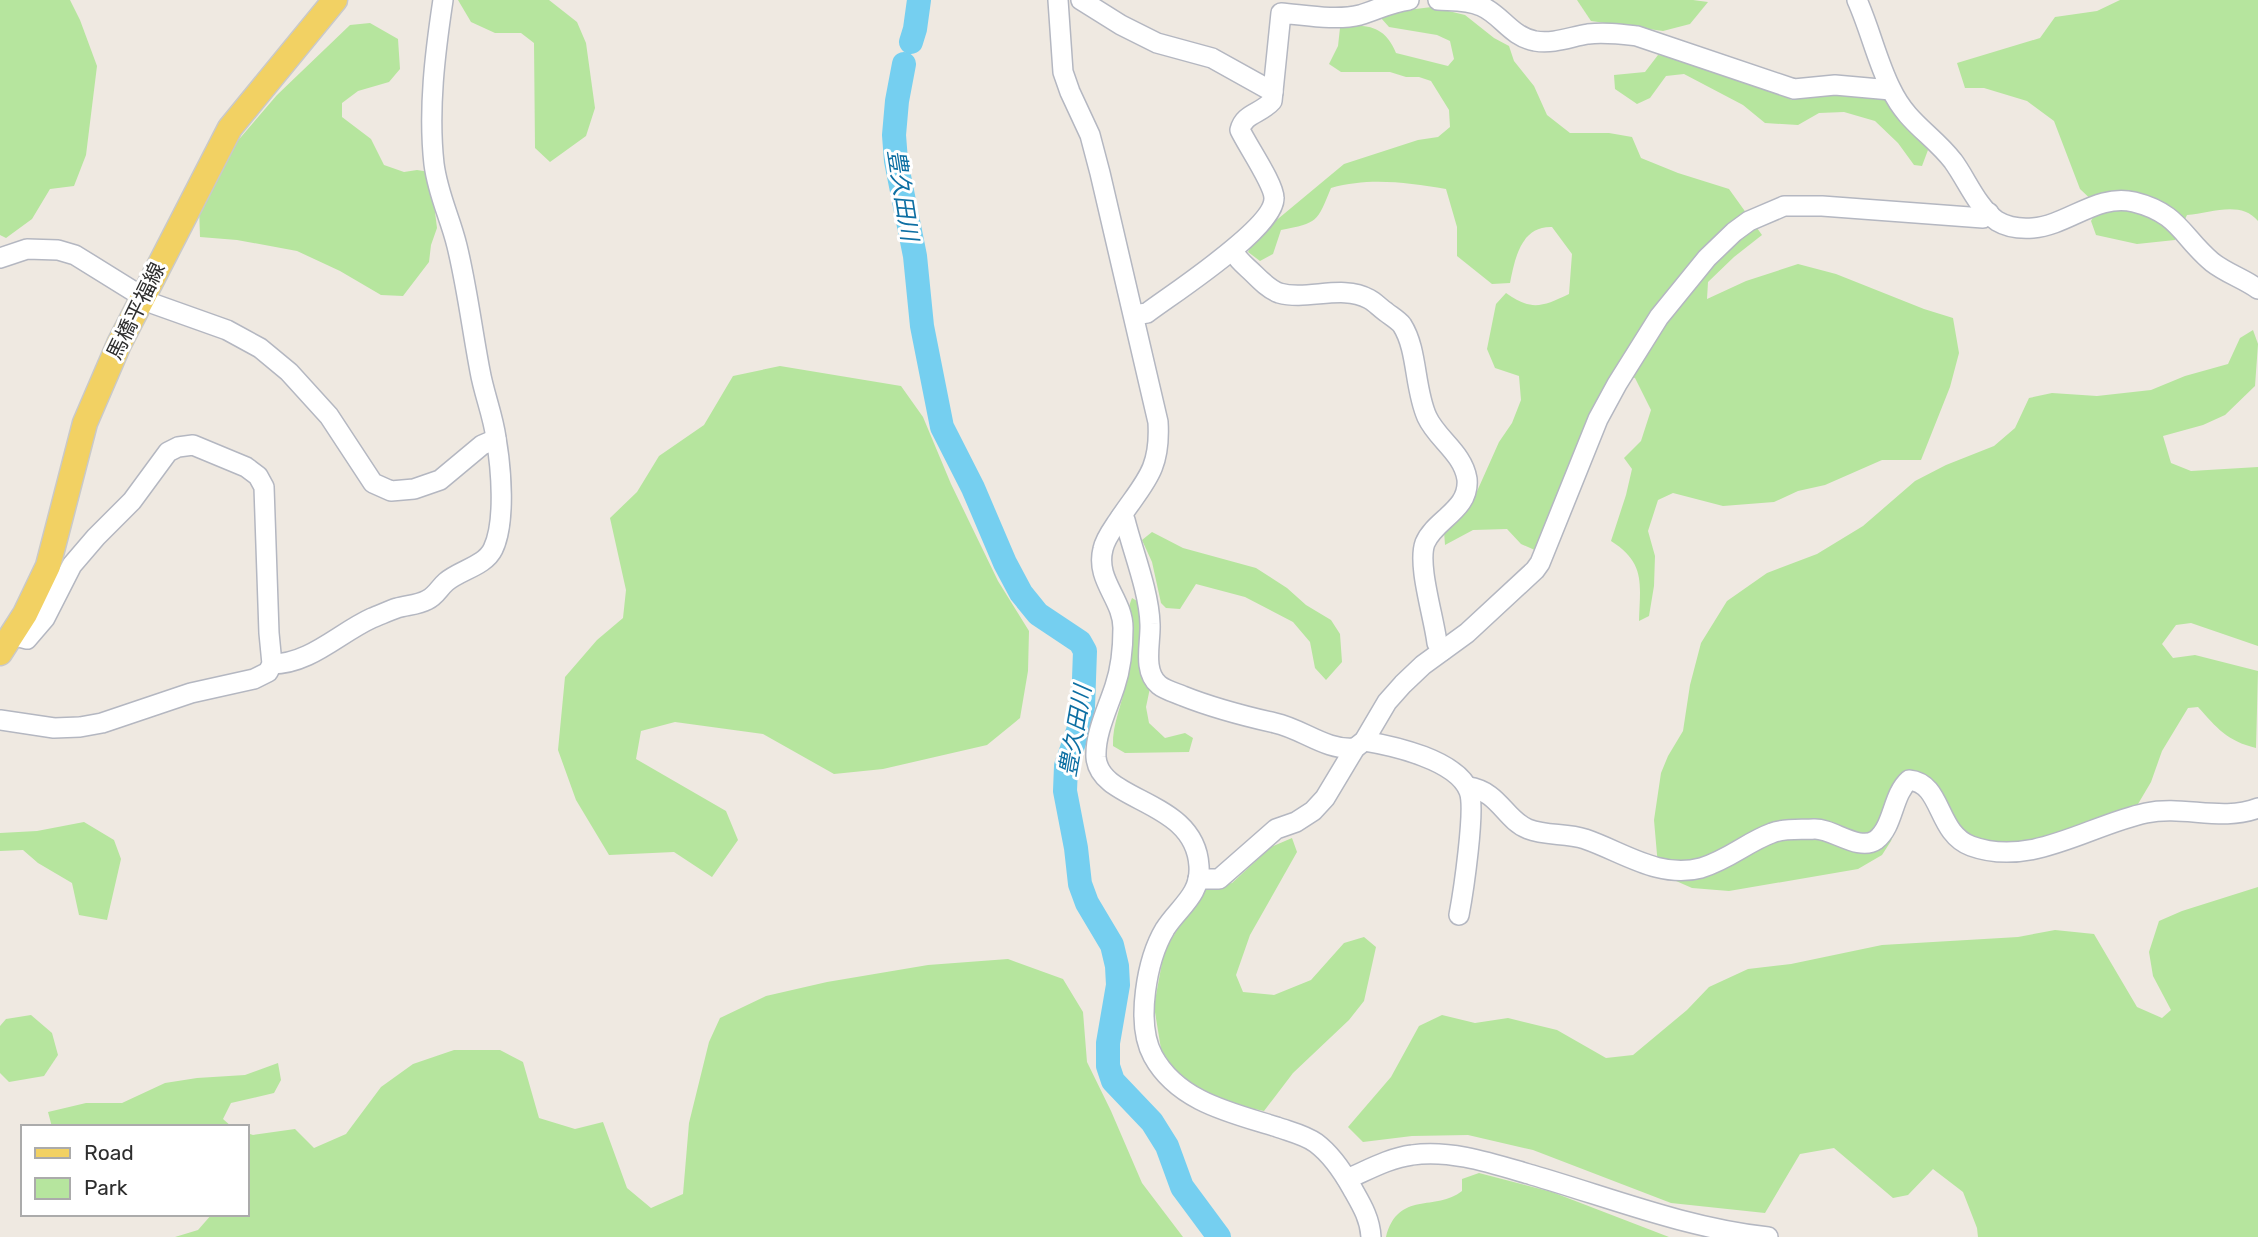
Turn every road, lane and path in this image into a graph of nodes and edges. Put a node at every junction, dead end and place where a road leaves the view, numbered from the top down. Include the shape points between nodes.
1 (335, 0) edge
2 (443, 0) edge
3 (1060, 0) edge
4 (1081, 0) edge
5 (1409, 0) edge
6 (1438, 0) edge
7 (1857, 0) edge
8 (1891, 90) junction
9 (1273, 92) junction
10 (1989, 213) junction
11 (1233, 250) junction
12 (0, 257) edge
13 (2258, 289) edge
14 (142, 297) junction
15 (1134, 315) junction
16 (496, 439) junction
17 (1121, 517) junction
18 (6, 644) edge
19 (1442, 651) junction
20 (272, 664) junction
21 (0, 720) edge
22 (1360, 744) junction
23 (1468, 787) junction
24 (2258, 808) edge
25 (1198, 879) junction
26 (1459, 915) dead end
27 (1348, 1179) junction
28 (1371, 1237) edge
29 (1768, 1237) edge

1 - 14 main road, 馬橋平福線 via 229,128
2 - 16 street via 431,119 434,163 439,195 456,244
3 - 15 street via 1063,72 1090,135
4 - 9 street via 1157,43 1212,58
5 - 9 street via 1359,15 1280,13
6 - 8 street via 1481,6 1506,27 1535,41 1611,32 1637,36 1794,89 1835,85
7 - 8 street
8 - 10 street via 1914,124 1952,160
9 - 11 street via 1265,110 1248,116 1240,130 1274,198 1264,220
10 - 13 street via 1998,222 2031,228 2109,201 2132,201 2171,218 2212,262
10 - 19 street via 1983,218 1784,206 1734,232 1659,317 1617,384 1598,419 1540,563
11 - 15 street via 1147,313
11 - 19 street via 1278,292 1348,293 1367,298 1400,323 1410,340 1422,404 1429,421 1462,462 1467,481 1463,501 1437,526 1422,559
12 - 14 street via 27,249 58,250 75,255
14 - 16 street via 260,348 329,416 373,484 391,491 440,480
14 - 18 main road, 馬橋平福線 via 85,423 48,566
15 - 17 street via 1160,443 1143,487
16 - 20 street via 500,507 492,551 444,583 425,602 398,608 308,654
17 - 22 street via 1148,606 1149,661 1158,684 1219,708 1293,728 1331,746 1344,749
17 - 25 street via 1103,548 1101,565 1118,601 1123,631 1117,682 1098,741 1097,765 1118,787 1172,817 1187,832 1196,849
18 - 20 street via 27,639 45,618 72,565 132,501 167,452 193,445 246,467 264,487
19 - 22 street via 1387,702
20 - 21 street via 268,672 254,679 200,690 102,723 54,728
22 - 23 street via 1417,752
22 - 25 street via 1313,811 1276,829 1219,879
23 - 24 street via 1495,799 1525,828 1584,839 1659,869 1680,871 1728,858 1776,831 1819,829 1867,843 1886,825 1902,786 1909,780 1919,781 1929,791 1956,838 1984,850 2047,846 2147,813 2225,814
23 - 26 street via 1472,807
25 - 27 street via 1196,890 1160,938 1151,967 1143,1021 1153,1056 1180,1088 1201,1101 1316,1143
27 - 28 street via 1367,1215
27 - 29 street via 1414,1154 1452,1155 1703,1227

